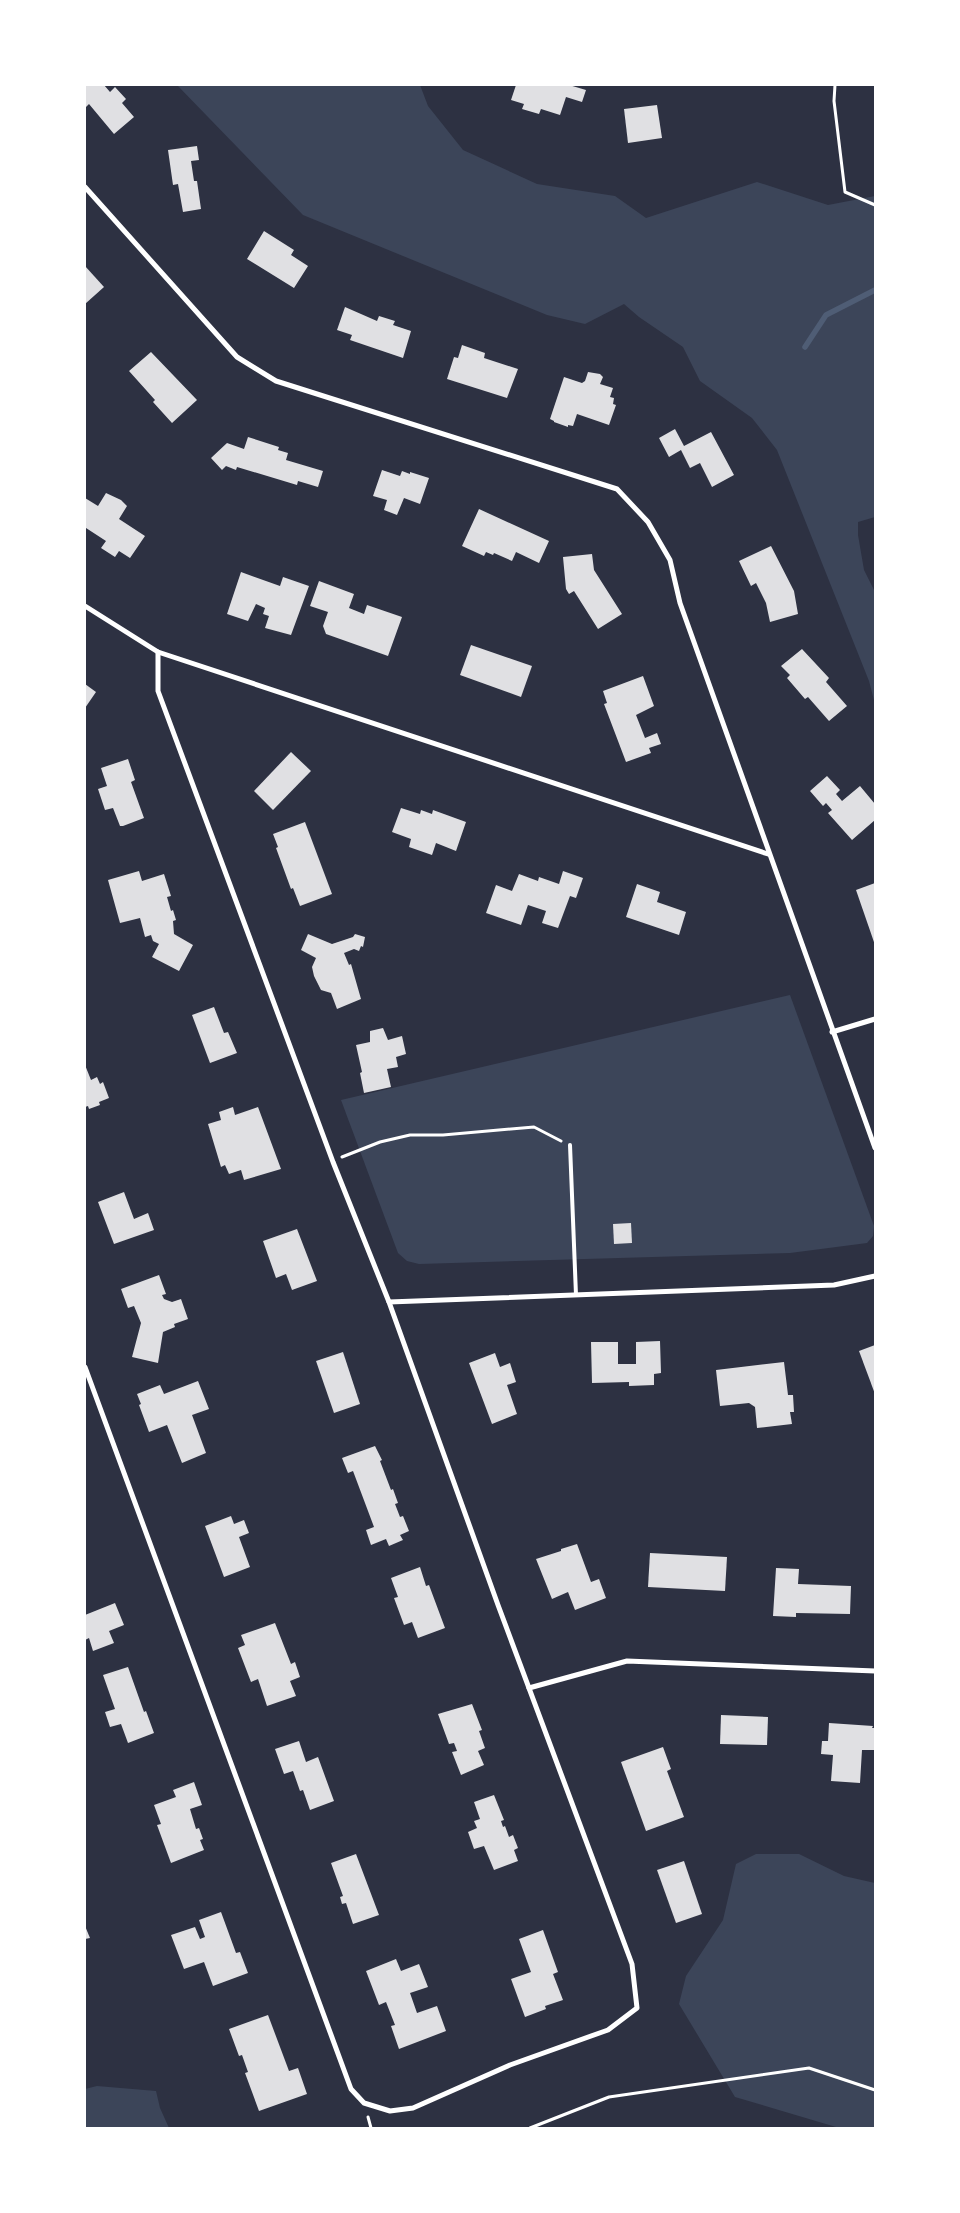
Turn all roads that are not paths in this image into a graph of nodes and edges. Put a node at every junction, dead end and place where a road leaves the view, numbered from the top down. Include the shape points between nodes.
1 (85, 187) edge
2 (85, 606) edge
3 (158, 652) junction
4 (768, 854) junction
5 (875, 1019) edge
6 (832, 1032) junction
7 (570, 1145) road end
8 (875, 1148) edge
9 (875, 1276) edge
10 (576, 1295) junction
11 (389, 1302) junction
12 (85, 1367) edge
13 (875, 1671) edge
14 (529, 1688) junction

1 - 4 street via 237,357 276,381 617,489 648,522 670,560 680,603
2 - 3 street
3 - 4 street
3 - 11 street via 158,691 333,1162
4 - 6 street
5 - 6 street
6 - 8 street
7 - 10 lane
9 - 10 street via 834,1285
10 - 11 street
11 - 14 street
12 - 14 street via 351,2089 364,2103 390,2111 413,2108 510,2066 608,2030 637,2008 632,1964
13 - 14 street via 627,1661

